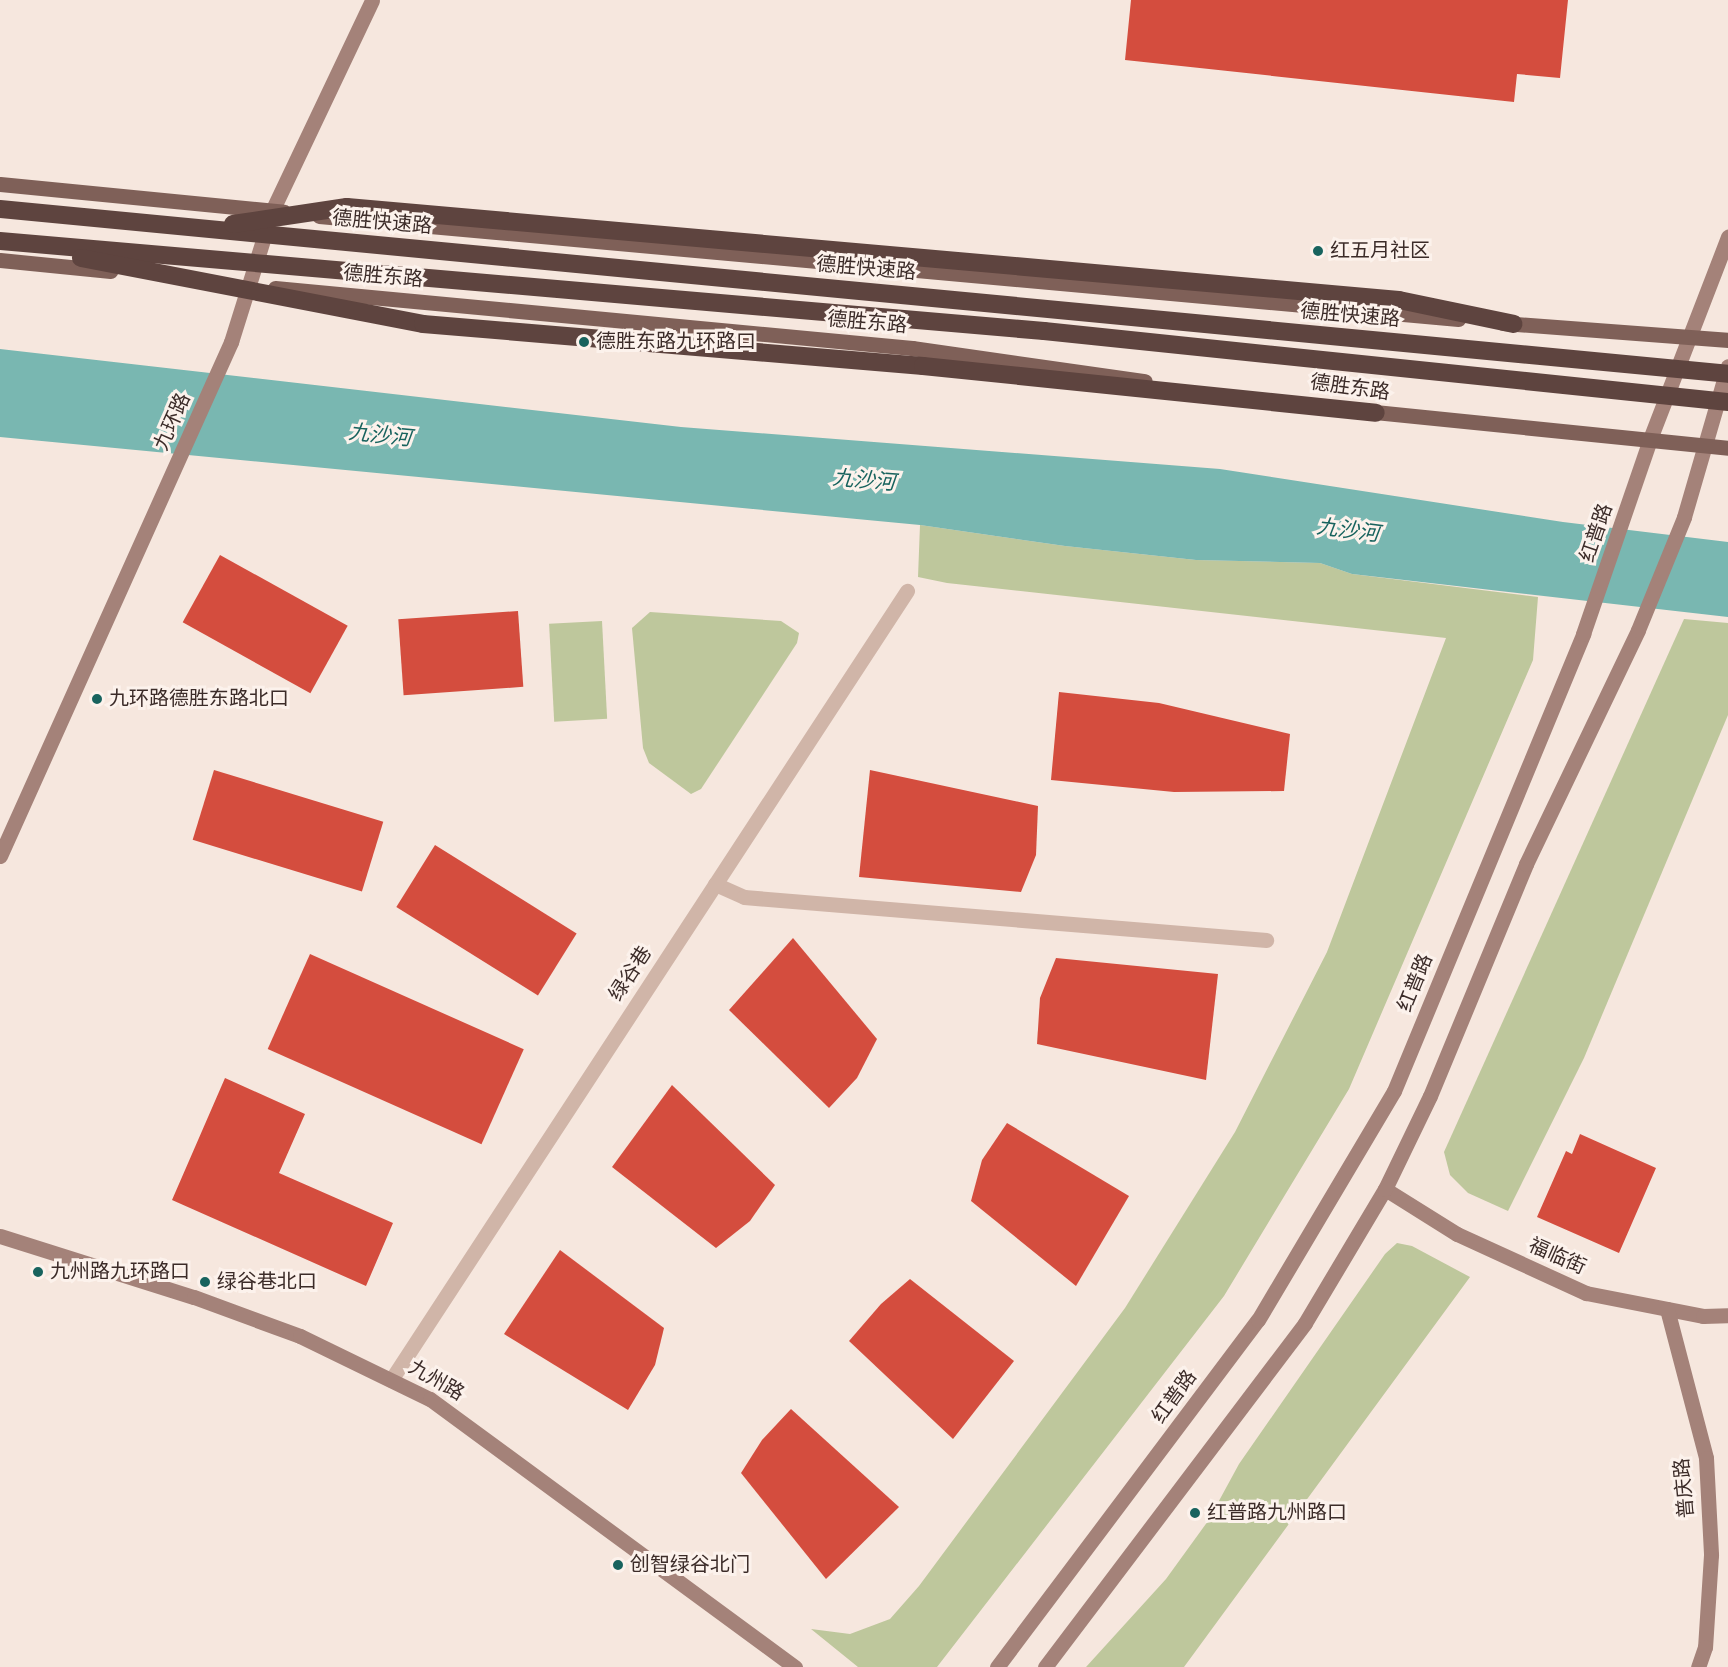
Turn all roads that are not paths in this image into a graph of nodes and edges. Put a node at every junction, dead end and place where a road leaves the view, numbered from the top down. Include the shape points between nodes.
1 (372, 0) edge
2 (0, 184) edge
3 (0, 209) edge
4 (272, 211) junction
5 (204, 228) junction
6 (1728, 237) edge
7 (0, 242) edge
8 (0, 260) edge
9 (250, 286) junction
10 (1514, 324) junction
11 (1689, 337) junction
12 (1728, 340) edge
13 (1728, 366) edge
14 (1728, 374) edge
15 (1728, 402) edge
16 (1376, 413) junction
17 (1650, 439) junction
18 (1708, 446) junction
19 (1728, 448) edge
20 (907, 591) dead end
21 (0, 856) edge
22 (716, 884) junction
23 (1266, 940) dead end
24 (1385, 1189) junction
25 (0, 1236) edge
26 (1667, 1309) junction
27 (1728, 1315) edge
28 (392, 1380) junction
29 (795, 1667) edge
30 (997, 1667) edge
31 (1045, 1667) edge
32 (1698, 1667) edge

1 - 4 main road, 九环路
2 - 4 main road
3 - 5 highway, 德胜快速路
4 - 9 main road, 九环路
4 - 10 main road
5 - 10 highway via 347,207 1399,300
5 - 14 highway, 德胜快速路
6 - 11 main road, 红普路
7 - 15 highway via 1044,331
7 - 16 highway via 423,324 1160,389
8 - 9 main road, 德胜东路
9 - 16 main road, 德胜东路 via 912,348
9 - 21 main road, 九环路 via 231,342 175,470
10 - 11 main road
11 - 12 main road
11 - 17 main road, 红普路
13 - 18 main road
16 - 17 main road, 德胜东路
17 - 18 main road, 德胜东路
17 - 30 main road, 红普路 via 1583,634 1394,1090 1258,1320
18 - 19 main road, 德胜东路
18 - 24 main road via 1638,630 1526,864 1466,1012
20 - 22 street, 绿谷巷
22 - 23 street via 744,897
22 - 28 street, 绿谷巷
24 - 26 main road, 福临街 via 1457,1234 1586,1293
24 - 31 main road via 1305,1323
25 - 28 main road, 九州路 via 215,1304 300,1336
26 - 27 main road, 福临街 via 1703,1316
26 - 32 main road, 普庆路 via 1706,1458 1711,1555 1705,1647
28 - 29 main road, 九州路 via 430,1399 531,1470

